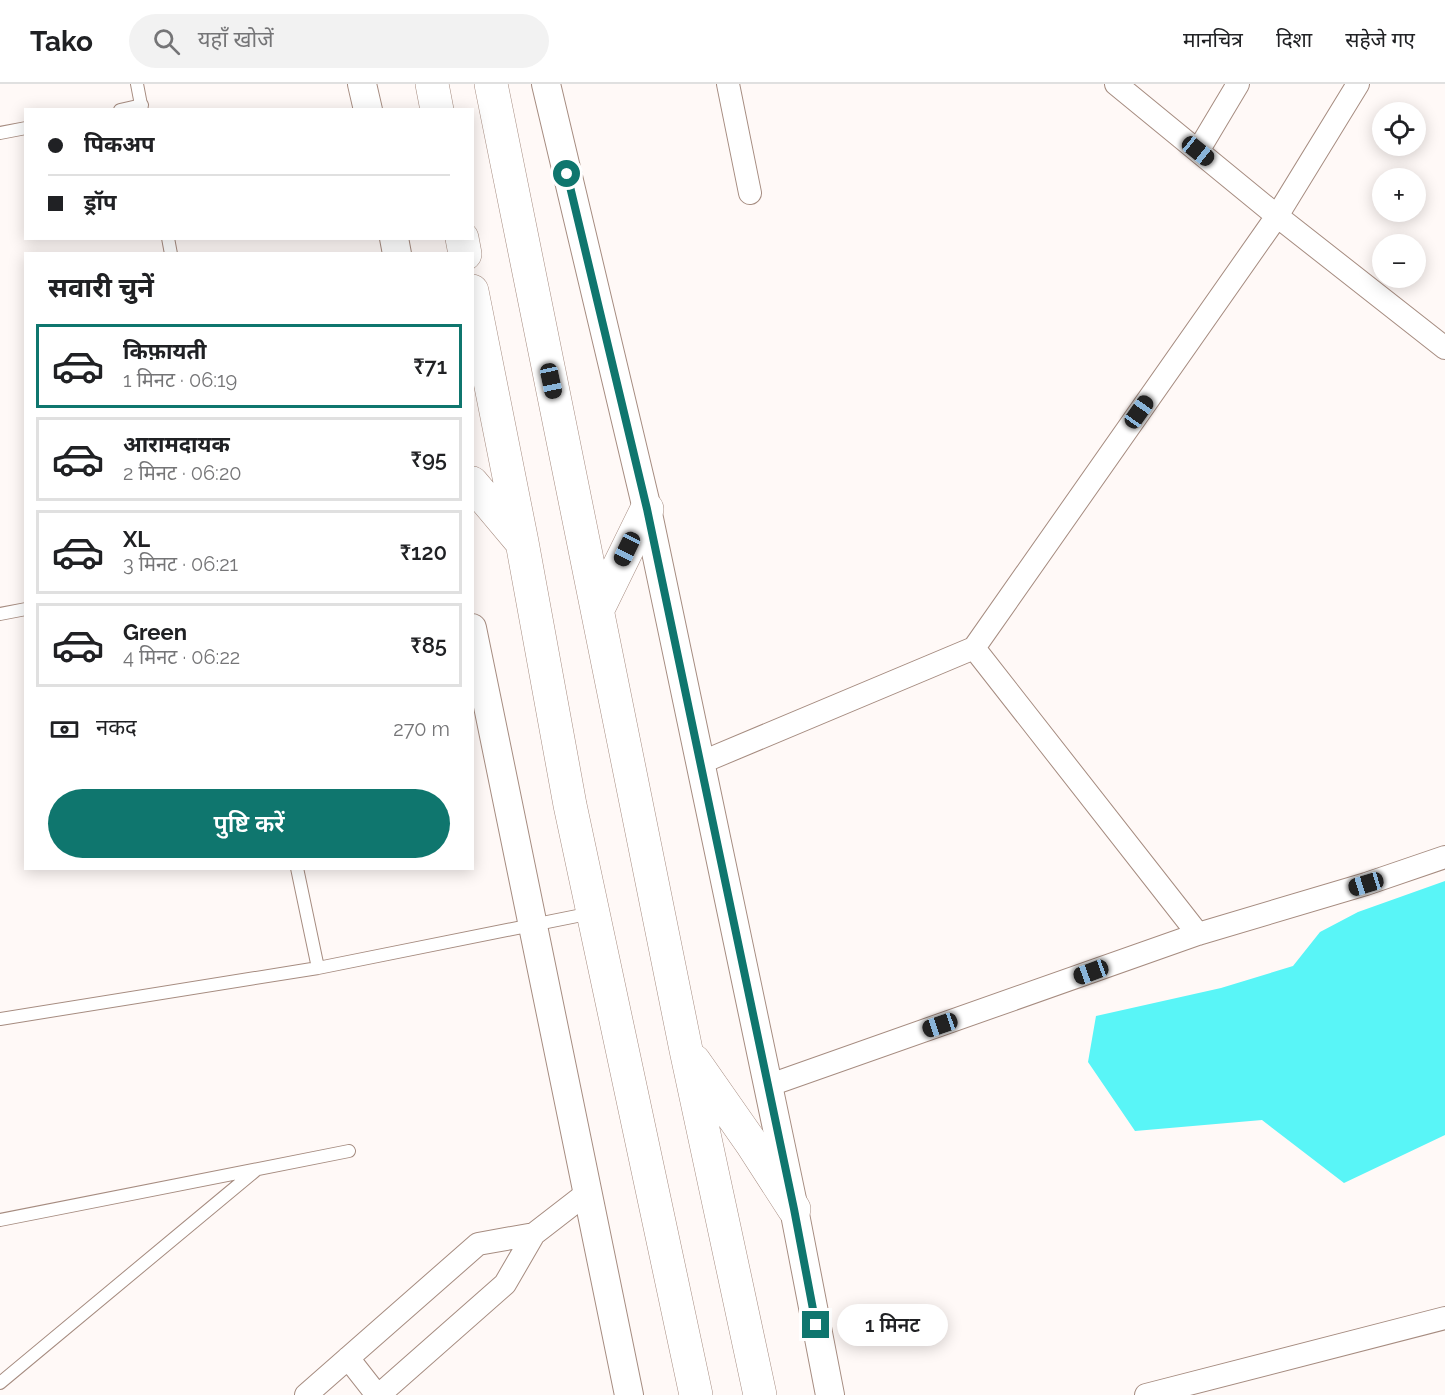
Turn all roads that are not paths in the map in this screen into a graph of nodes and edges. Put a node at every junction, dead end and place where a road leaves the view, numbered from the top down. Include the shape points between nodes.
1 (137, 84) edge
2 (362, 84) edge
3 (432, 84) edge
4 (491, 84) edge
5 (546, 84) edge
6 (728, 84) edge
7 (1116, 84) edge
8 (1238, 84) edge
9 (1358, 84) edge
10 (142, 107) edge
11 (368, 108) edge
12 (437, 108) edge
13 (24, 128) edge
14 (0, 133) edge
15 (1198, 151) junction
16 (750, 193) dead end
17 (1277, 216) junction
18 (474, 301) edge
19 (1445, 348) edge
20 (474, 485) edge
21 (647, 509) junction
22 (522, 542) junction
23 (24, 609) edge
24 (598, 609) junction
25 (0, 614) edge
26 (474, 638) edge
27 (974, 648) junction
28 (700, 763) junction
29 (1445, 857) edge
30 (297, 870) edge
31 (592, 913) junction
32 (532, 925) junction
33 (1198, 934) junction
34 (318, 968) junction
35 (0, 1019) edge
36 (686, 1050) junction
37 (767, 1086) junction
38 (349, 1151) dead end
39 (257, 1169) junction
40 (587, 1193) junction
41 (794, 1209) junction
42 (0, 1221) edge
43 (534, 1234) junction
44 (1445, 1318) edge
45 (348, 1358) junction
46 (0, 1383) edge
47 (306, 1395) edge
48 (378, 1395) edge
49 (629, 1395) edge
50 (696, 1395) edge
51 (760, 1395) edge
52 (830, 1395) edge
53 (1146, 1395) edge

1 - 10 lane
2 - 11 street
3 - 12 highway
4 - 24 highway
5 - 21 street
6 - 16 street
7 - 15 street
8 - 15 street
9 - 17 street
13 - 14 lane
15 - 17 street
17 - 19 street
17 - 27 street
18 - 22 highway
20 - 22 highway
21 - 24 highway
21 - 28 street
22 - 31 highway
23 - 25 lane
24 - 36 highway
26 - 32 street
27 - 28 street
27 - 33 street
28 - 37 street
29 - 33 street
30 - 34 lane
31 - 32 lane
31 - 50 highway
32 - 34 lane
32 - 40 street
33 - 37 street
34 - 35 lane
36 - 41 highway
36 - 51 highway
37 - 41 street
38 - 39 lane
39 - 42 lane
39 - 46 lane
40 - 43 street
40 - 49 street
41 - 52 street
43 - 45 street via 478,1244
43 - 48 street via 505,1284
44 - 53 street
45 - 47 street
45 - 48 street

